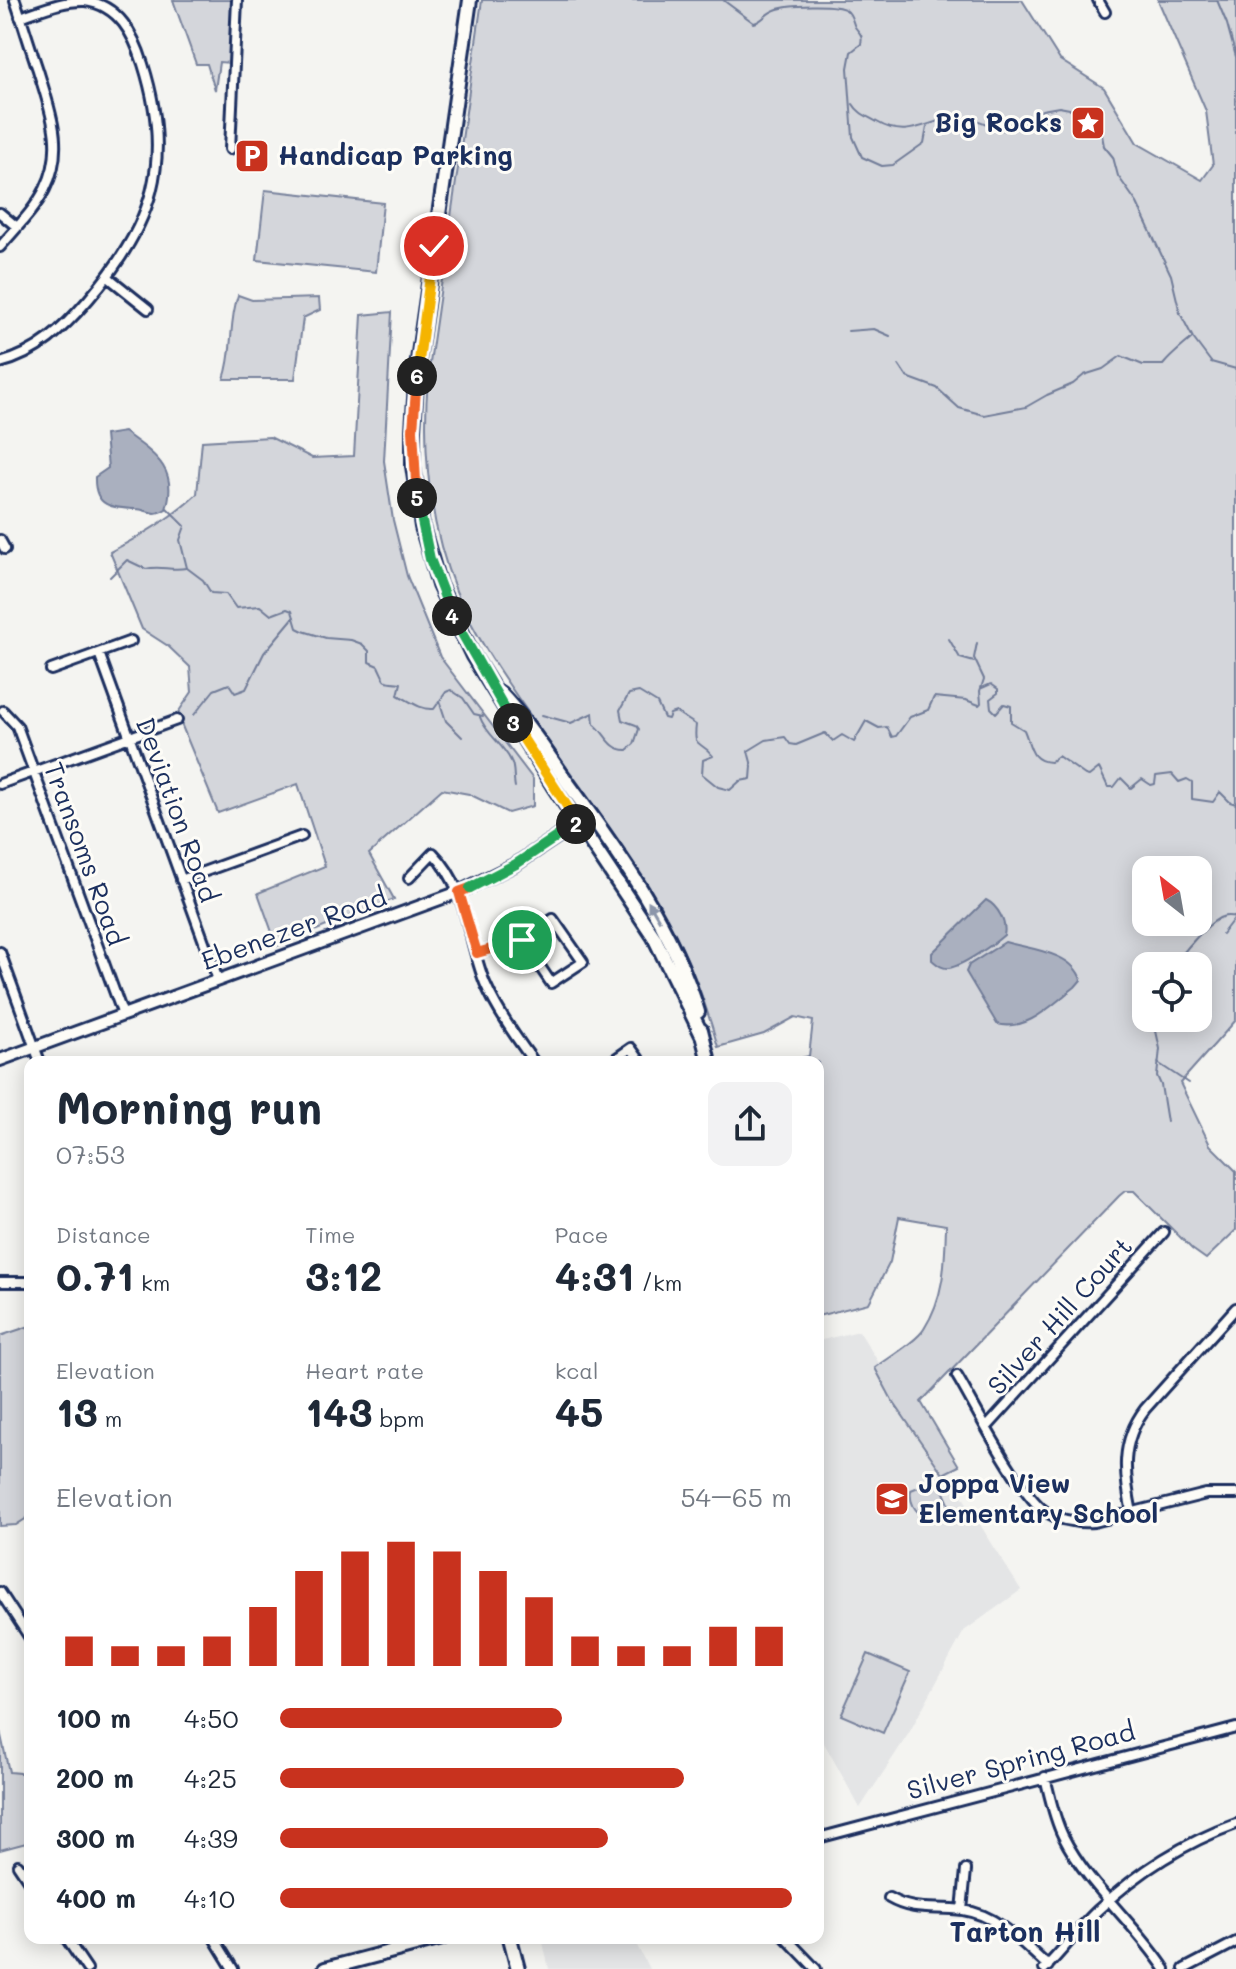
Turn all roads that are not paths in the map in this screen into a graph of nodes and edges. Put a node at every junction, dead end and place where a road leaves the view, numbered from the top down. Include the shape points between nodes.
1 (15, 0) edge
2 (237, 0) edge
3 (470, 0) edge
4 (1098, 0) edge
5 (1105, 12) dead end
6 (20, 17) junction
7 (230, 149) dead end
8 (0, 213) edge
9 (17, 227) junction
10 (0, 247) edge
11 (108, 277) junction
12 (148, 309) dead end
13 (0, 363) edge
14 (0, 540) edge
15 (5, 549) dead end
16 (131, 641) dead end
17 (99, 653) junction
18 (51, 670) dead end
19 (490, 682) junction
20 (3, 711) dead end
21 (177, 720) dead end
22 (130, 737) junction
23 (34, 772) junction
24 (0, 784) edge
25 (590, 814) junction
26 (578, 823) junction
27 (302, 836) dead end
28 (409, 878) dead end
29 (181, 880) junction
30 (459, 892) junction
31 (522, 940) junction
32 (0, 952) edge
33 (477, 953) junction
34 (218, 980) junction
35 (123, 1015) junction
36 (702, 1035) junction
37 (35, 1048) junction
38 (38, 1056) edge
39 (530, 1056) edge
40 (620, 1056) edge
41 (637, 1056) edge
42 (707, 1056) edge
43 (0, 1060) edge
44 (1164, 1232) dead end
45 (0, 1282) edge
46 (24, 1282) edge
47 (1236, 1308) edge
48 (957, 1376) dead end
49 (987, 1427) junction
50 (1236, 1494) edge
51 (1132, 1513) junction
52 (0, 1592) edge
53 (24, 1629) edge
54 (1236, 1728) edge
55 (1045, 1777) junction
56 (1236, 1824) edge
57 (824, 1836) edge
58 (18, 1865) dead end
59 (966, 1870) dead end
60 (24, 1874) edge
61 (889, 1898) dead end
62 (1110, 1899) junction
63 (962, 1910) junction
64 (1236, 1942) edge
65 (70, 1944) edge
66 (218, 1944) edge
67 (419, 1944) edge
68 (512, 1944) edge
69 (792, 1944) edge
70 (1046, 1967) edge
71 (87, 1969) edge
72 (233, 1969) edge
73 (325, 1969) edge
74 (518, 1969) edge
75 (816, 1969) edge
76 (1165, 1969) edge
77 (1184, 1969) edge

1 - 6 street
2 - 7 street
3 - 19 main road via 417,367 413,466 430,559 462,637
4 - 5 street
6 - 9 street via 56,141 44,190
6 - 11 street via 69,1 94,3 119,18 138,48 156,112 155,168 142,223
8 - 9 street
9 - 10 street
11 - 12 street
11 - 13 street via 53,336
14 - 15 street
16 - 17 street
17 - 18 street
17 - 22 street, Deviation Road
19 - 25 main road
19 - 26 main road
20 - 23 street, Transoms Road via 17,726
21 - 22 street
22 - 23 street
22 - 29 street, Deviation Road
23 - 24 street
23 - 35 street, Transoms Road
25 - 26 street, Ebenezer Road
36 -> 25 main road via 691,988 662,925
26 - 30 street, Ebenezer Road via 498,875
26 - 36 main road via 654,937
27 - 29 street
28 - 30 street via 433,853 448,868
29 - 34 street, Deviation Road
30 - 33 street
30 - 34 street, Ebenezer Road
31 - 31 street via 553,919 583,962 551,983
31 - 33 street
32 - 37 street
33 - 39 street via 490,992
34 - 35 street, Ebenezer Road
35 - 37 street, Ebenezer Road
36 - 42 main road
37 - 38 street
37 - 43 street, Ebenezer Road
40 - 41 street via 631,1048
44 - 49 street, Silver Hill Court
45 - 46 street
47 - 51 street via 1134,1426 1125,1472
48 - 49 street
49 - 51 street via 1045,1511 1080,1523
50 - 51 street via 1206,1494
52 - 53 street
54 - 55 street, Silver Spring Road
55 - 57 street, Silver Spring Road
55 - 62 street via 1064,1838
56 - 62 street via 1178,1851
58 - 60 street
59 - 63 street
61 - 63 street via 912,1908
62 - 70 street
62 - 76 street
63 - 70 street via 995,1922
64 - 77 street
65 - 71 street
66 - 72 street
67 - 73 main road
68 - 74 main road
69 - 75 street

